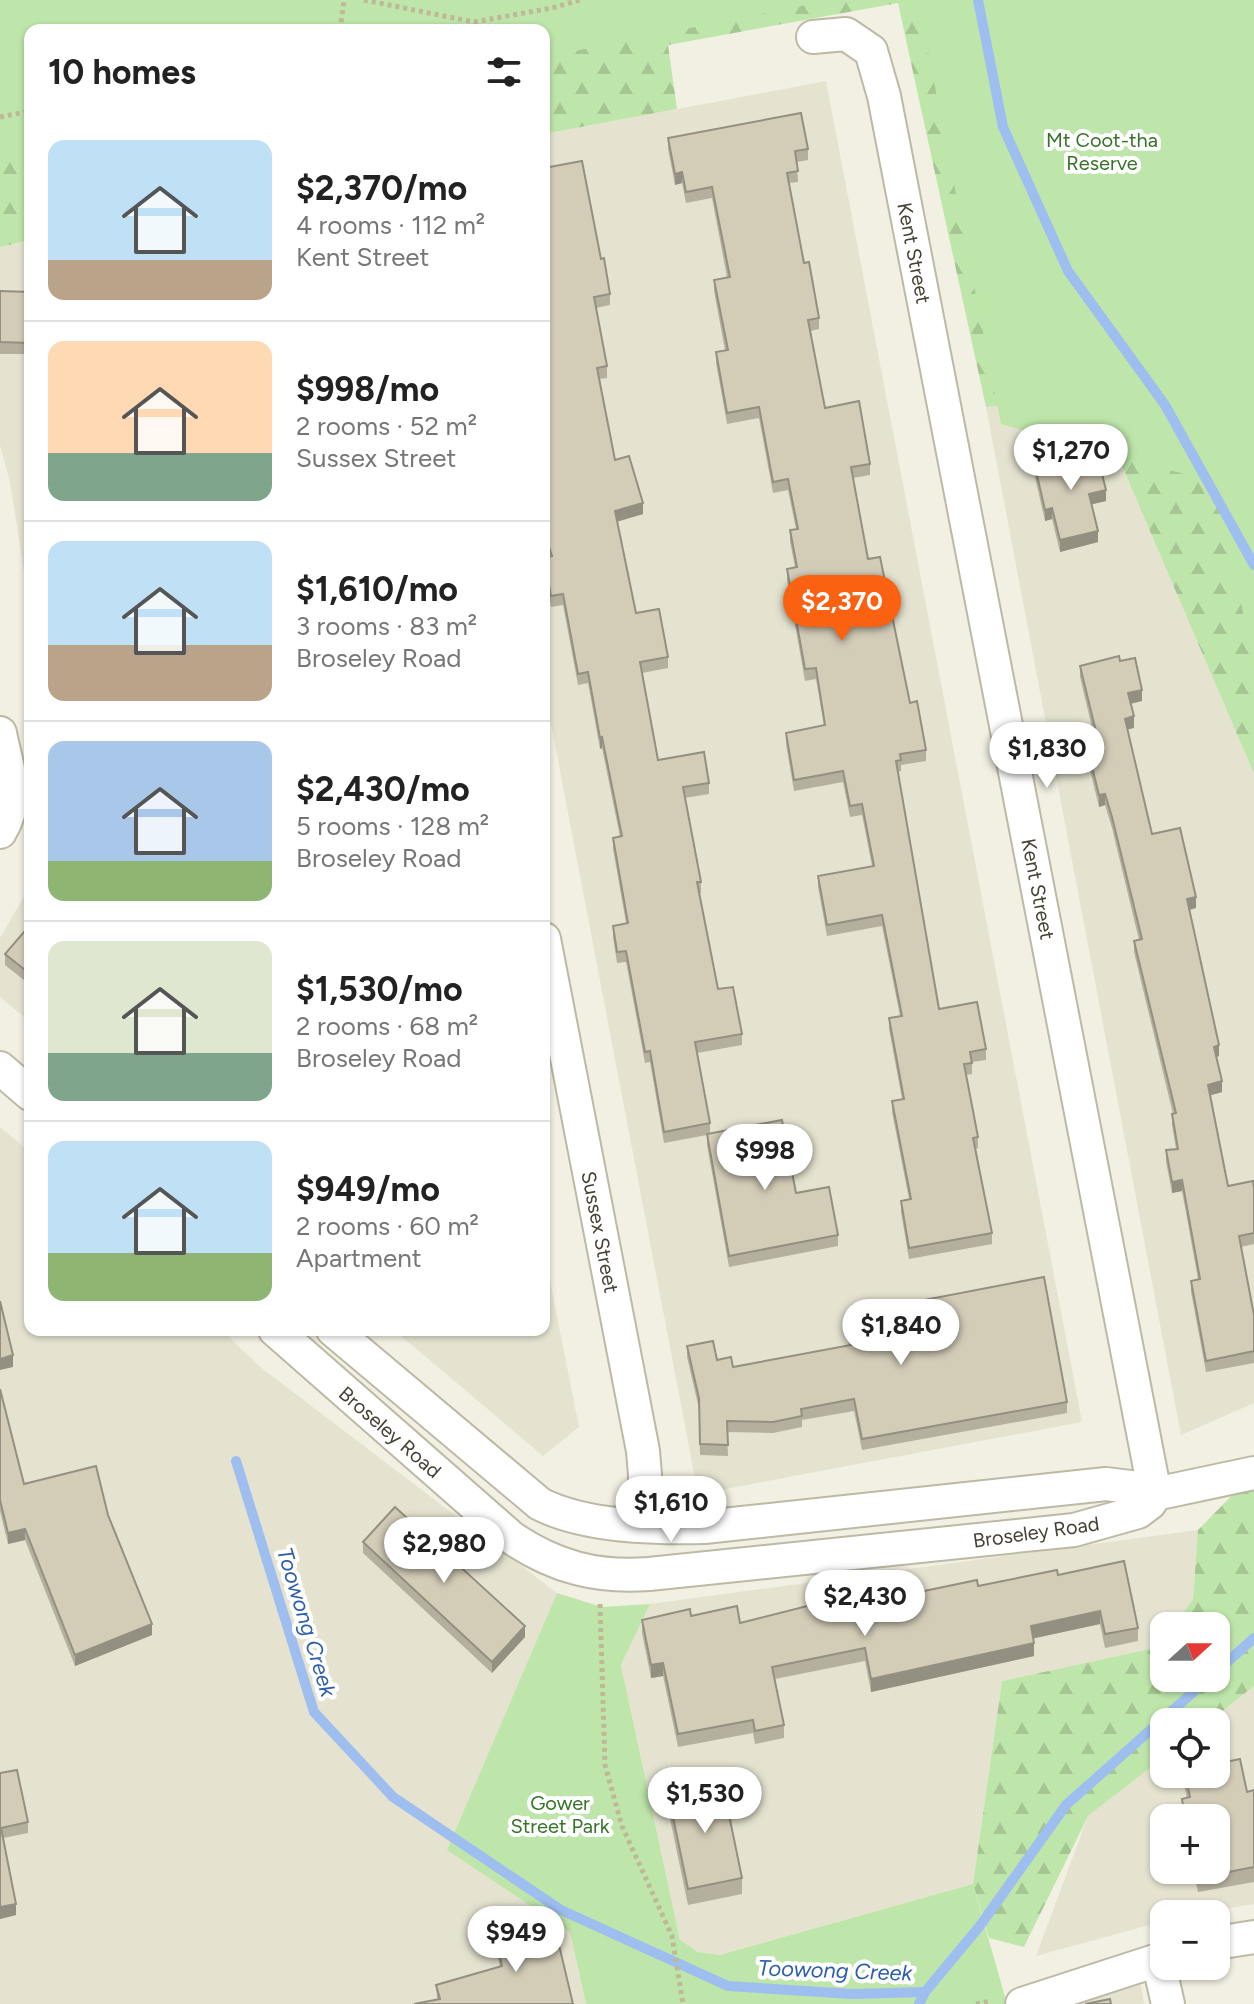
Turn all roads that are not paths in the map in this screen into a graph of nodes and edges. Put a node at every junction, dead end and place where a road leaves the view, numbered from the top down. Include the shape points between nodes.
1 (813, 37) dead end
2 (0, 733) edge
3 (0, 832) edge
4 (550, 970) edge
5 (0, 1068) edge
6 (24, 1089) edge
7 (282, 1336) edge
8 (340, 1336) edge
9 (1254, 1473) edge
10 (1155, 1494) junction
11 (644, 1526) junction
12 (1254, 1937) edge
13 (1230, 1941) edge
14 (1150, 1963) edge
15 (1164, 1980) edge
16 (1022, 2004) edge
17 (1168, 2004) edge

1 - 10 street, Kent Street via 846,34 871,51 884,96
2 - 3 street via 12,797
4 - 11 street, Sussex Street via 643,1451
5 - 6 street
7 - 10 street, Broseley Road via 512,1538 554,1562 599,1575 1065,1531 1124,1517 1147,1507
8 - 11 street, Broseley Road via 540,1504 576,1517
9 - 10 street, Broseley Road
10 - 11 street, Broseley Road via 1106,1484 704,1527
12 - 13 street
14 - 16 street
15 - 17 street

